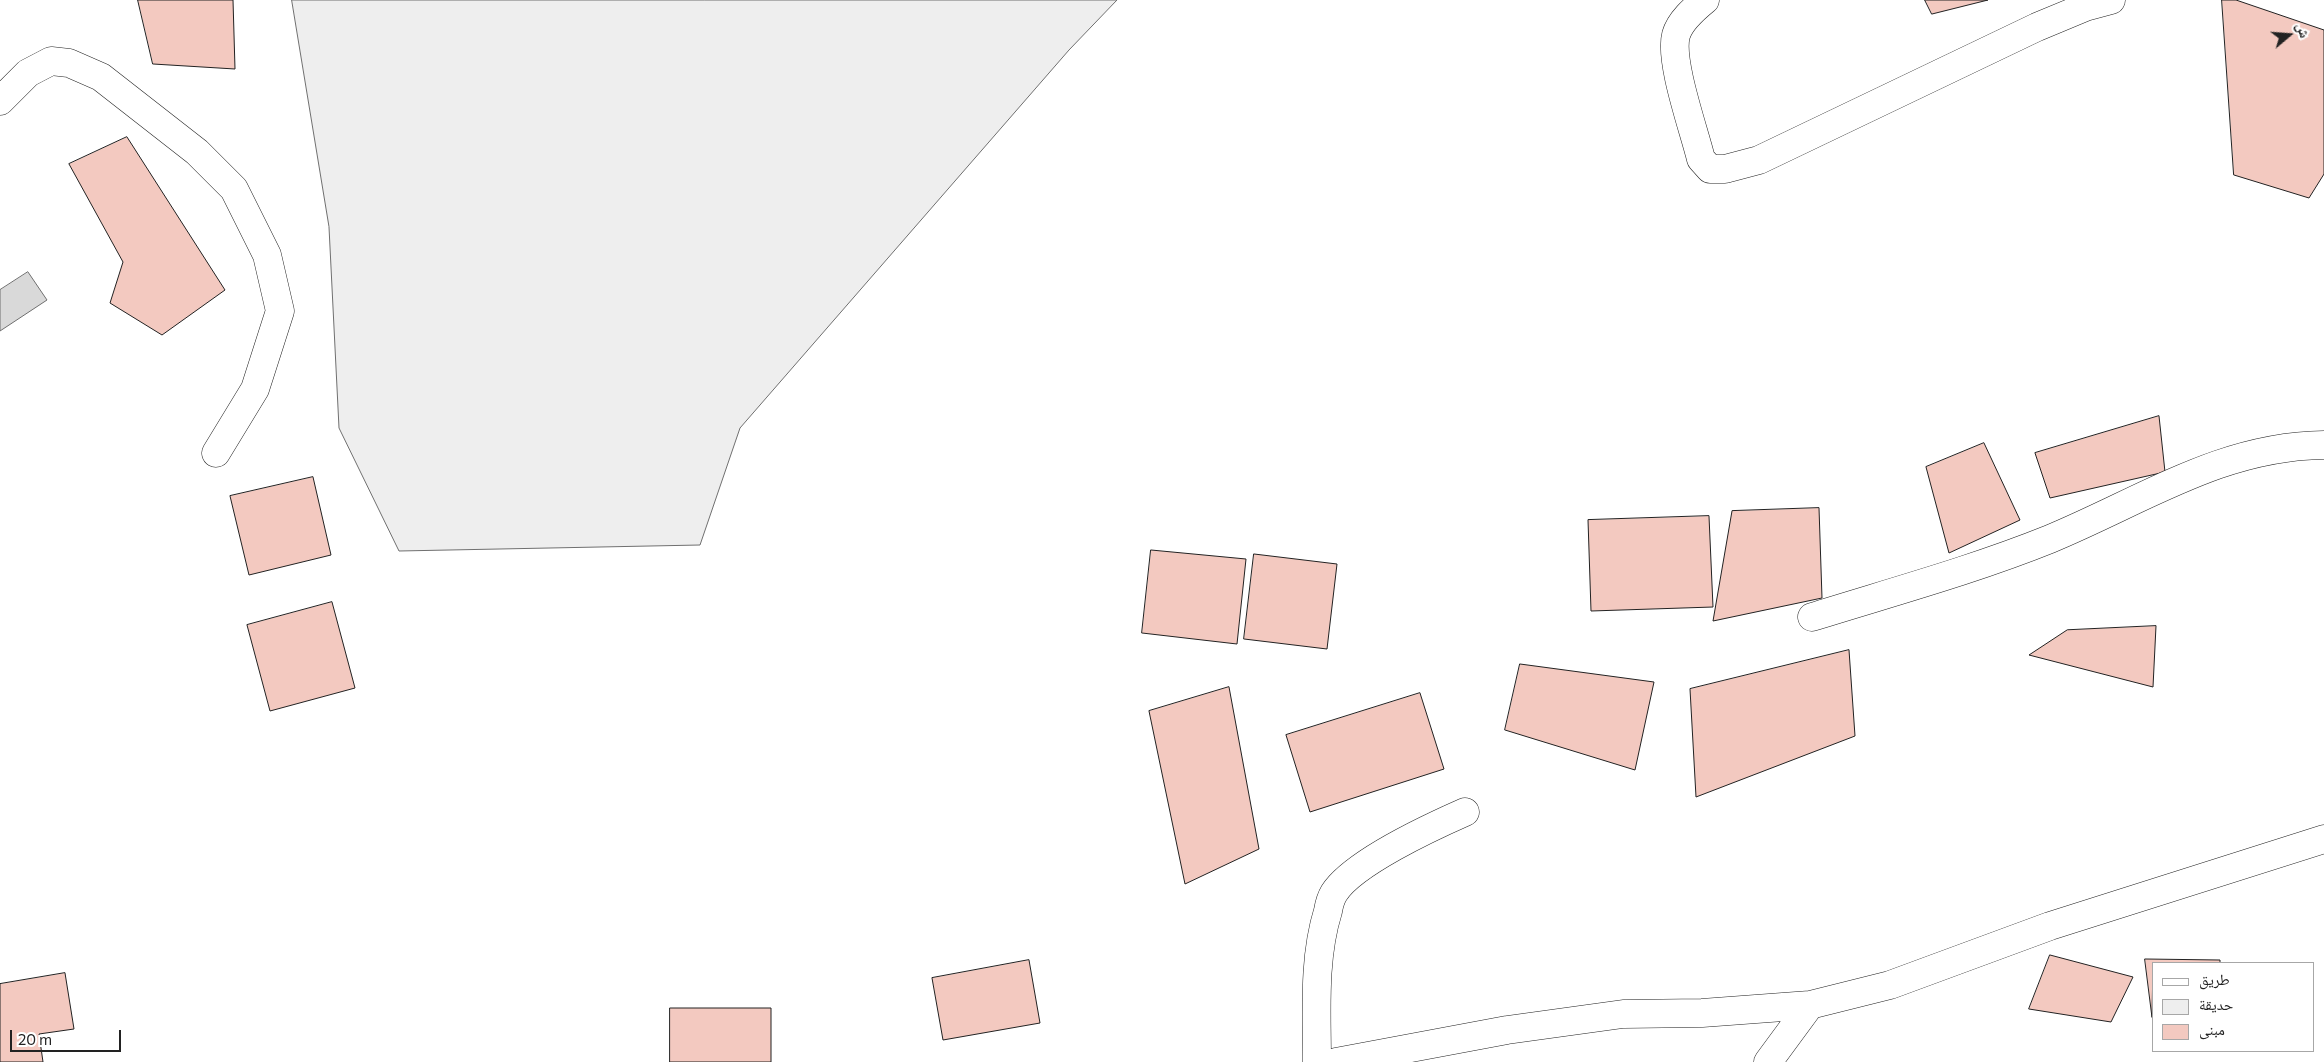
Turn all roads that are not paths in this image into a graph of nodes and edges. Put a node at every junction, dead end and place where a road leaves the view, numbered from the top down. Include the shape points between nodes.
1 (1705, 0) edge
2 (2111, 0) edge
3 (0, 101) edge
4 (2324, 445) edge
5 (216, 453) dead end
6 (1812, 617) dead end
7 (1465, 812) dead end
8 (2324, 840) edge
9 (1810, 1005) junction
10 (1317, 1062) edge
11 (1336, 1062) edge
12 (1768, 1062) edge

1 - 2 street via 1690,13 1676,34 1675,58 1701,159 1710,169 1725,169 1760,160 2037,27
3 - 5 street via 28,73 50,61 69,63 101,77 197,152 234,189 267,255 280,311 255,389
4 - 6 street via 2259,451 2212,465 2049,539 1951,574
7 - 10 street via 1358,868 1333,893 1323,927 1317,972
8 - 9 street via 2050,926 1890,985
9 - 11 street via 1711,1013 1623,1014 1516,1029
9 - 12 street

